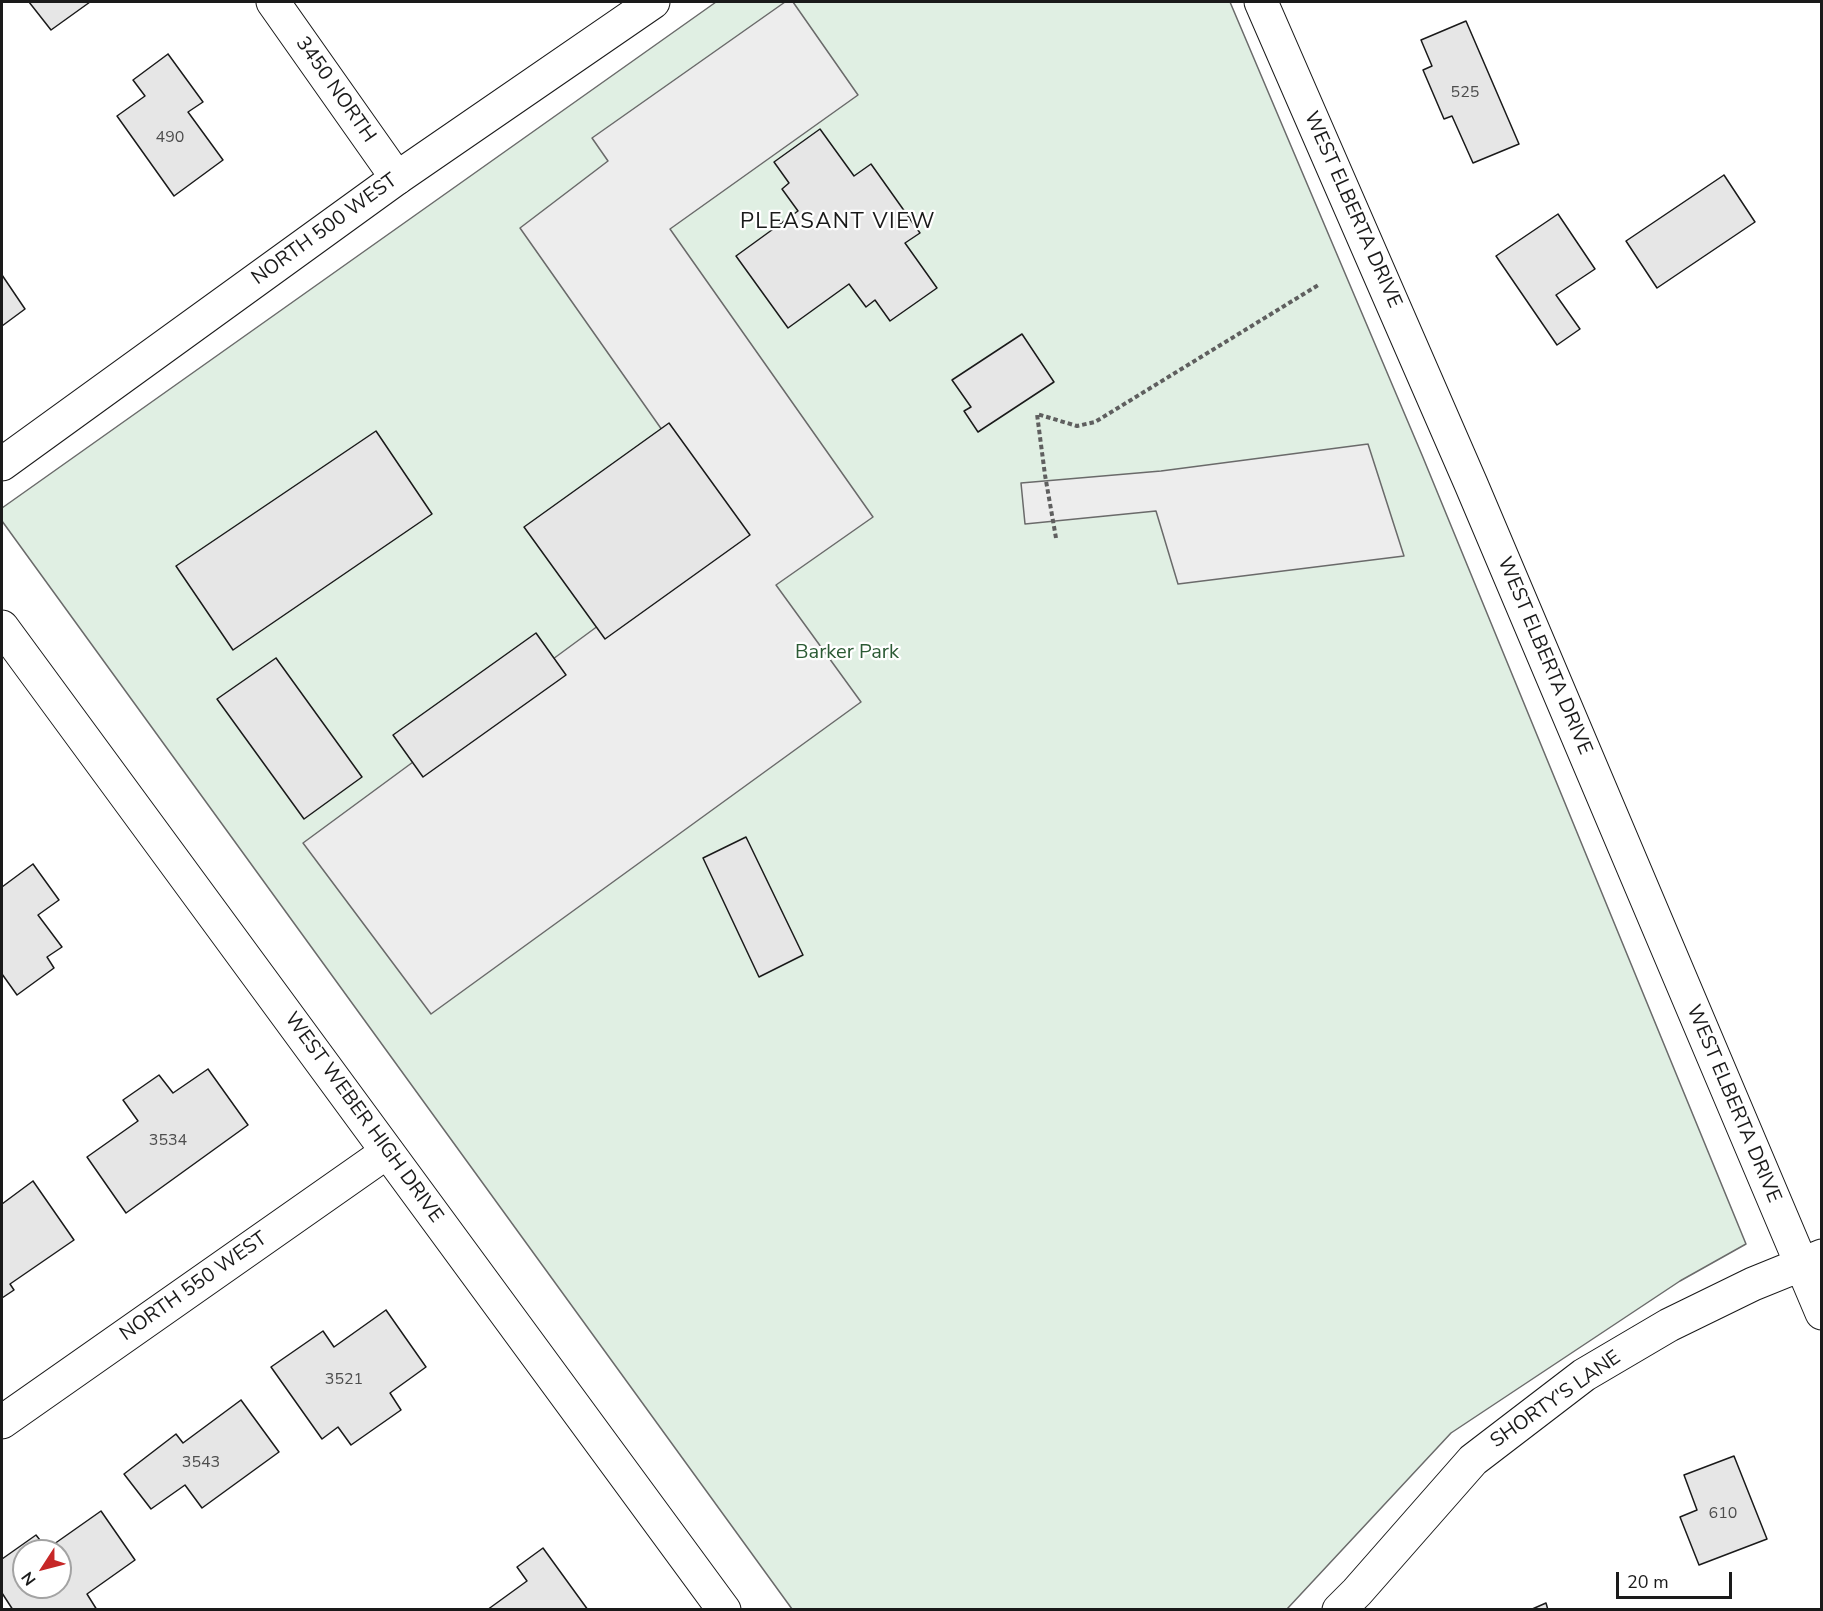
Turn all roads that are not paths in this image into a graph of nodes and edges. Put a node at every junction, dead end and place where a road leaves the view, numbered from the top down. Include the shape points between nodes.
1 (273, 2) edge
2 (653, 2) edge
3 (1261, 2) edge
4 (397, 178) junction
5 (2, 464) edge
6 (2, 627) edge
7 (387, 1152) junction
8 (1812, 1261) edge
9 (1821, 1312) edge
10 (2, 1422) edge
11 (724, 1610) edge
12 (1339, 1610) edge

1 - 4 street, 3450 NORTH
2 - 4 street, NORTH 500 WEST
3 - 8 street, WEST ELBERTA DRIVE
4 - 5 street, NORTH 500 WEST
6 - 7 street, WEST WEBER HIGH DRIVE
7 - 10 street, NORTH 550 WEST
7 - 11 street, WEST WEBER HIGH DRIVE
8 - 9 street, WEST ELBERTA DRIVE
8 - 12 street, SHORTY'S LANE via 1753,1284 1669,1325 1584,1376 1473,1460

